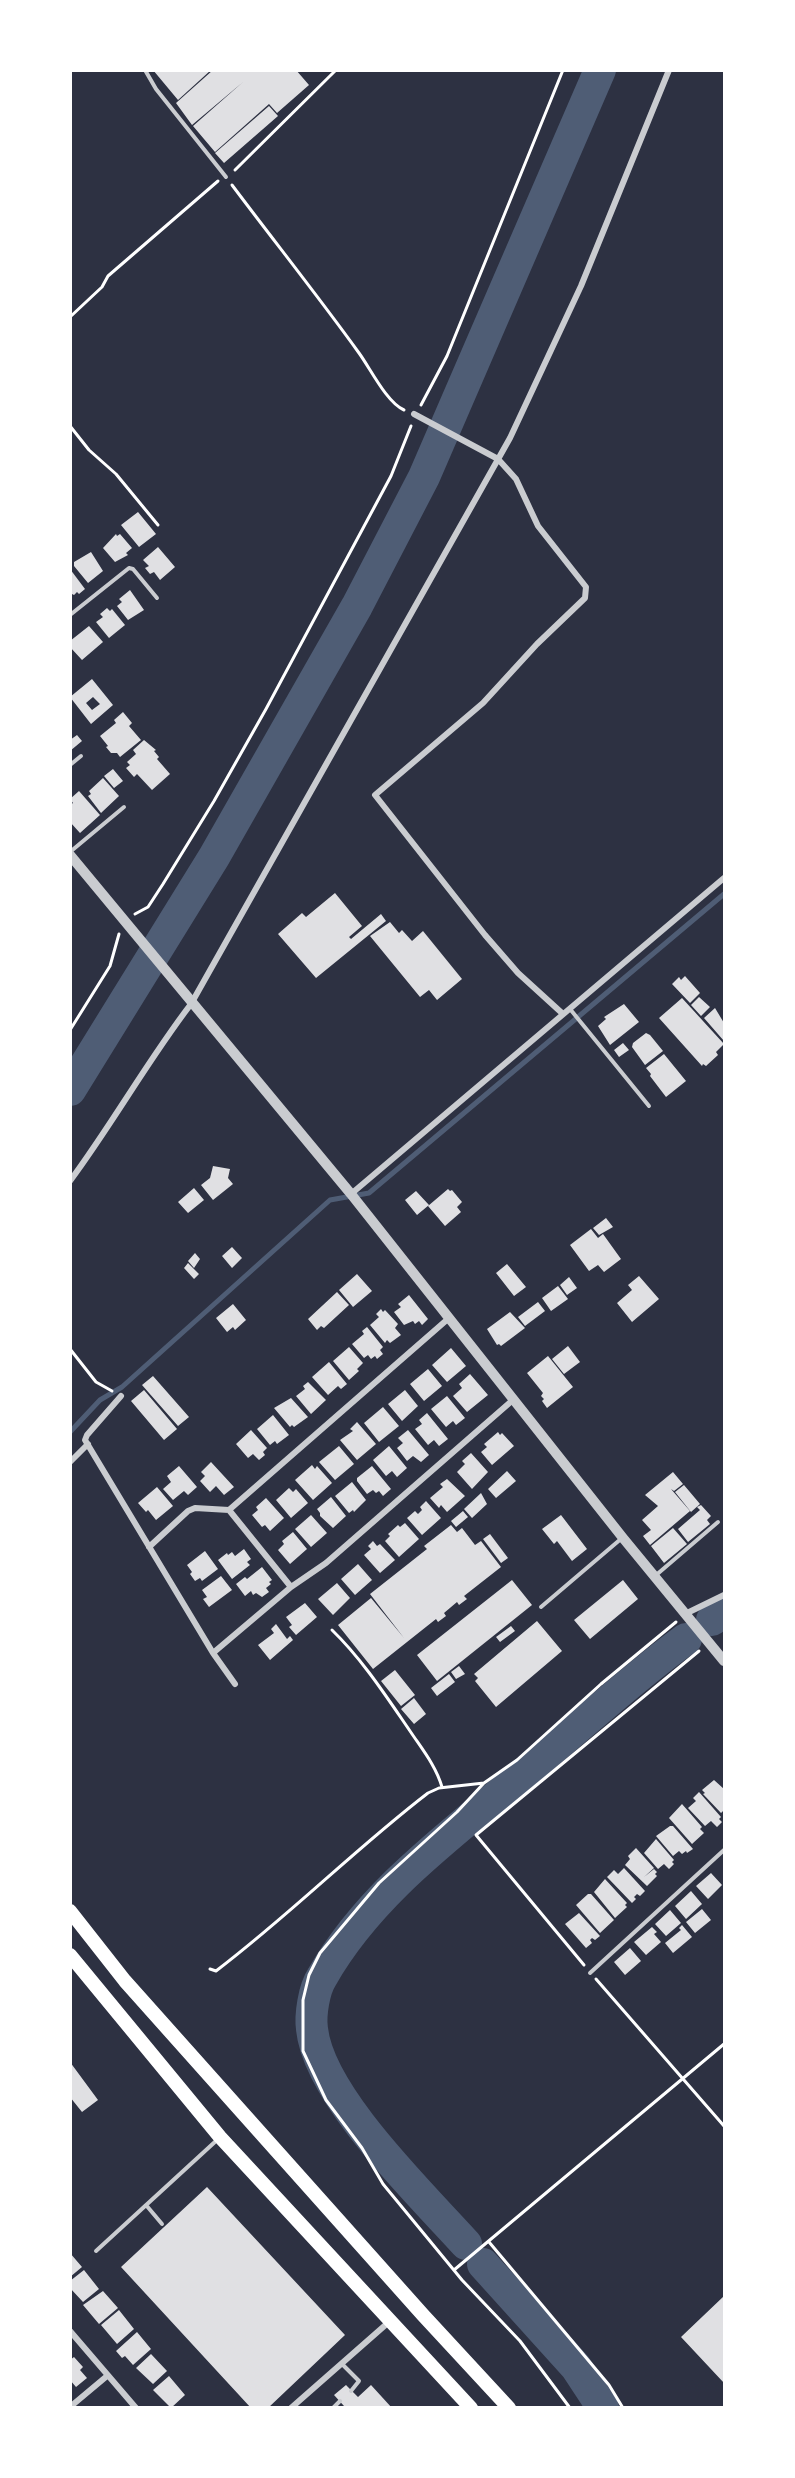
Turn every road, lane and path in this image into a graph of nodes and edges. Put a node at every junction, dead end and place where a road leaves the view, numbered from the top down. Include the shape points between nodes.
1 (145, 70) edge
2 (336, 70) edge
3 (563, 70) edge
4 (669, 70) edge
5 (226, 177) junction
6 (70, 317) edge
7 (414, 414) junction
8 (70, 426) edge
9 (496, 458) junction
10 (158, 525) dead end
11 (156, 598) dead end
12 (70, 615) edge
13 (81, 756) dead end
14 (70, 765) edge
15 (124, 807) dead end
16 (70, 854) edge
17 (724, 878) edge
18 (126, 924) junction
19 (189, 1000) junction
20 (569, 1009) junction
21 (563, 1014) junction
22 (70, 1030) edge
23 (650, 1106) dead end
24 (70, 1181) edge
25 (351, 1194) junction
26 (449, 1318) junction
27 (70, 1349) edge
28 (122, 1396) joint
29 (514, 1399) junction
30 (88, 1444) junction
31 (70, 1462) edge
32 (229, 1510) junction
33 (718, 1522) dead end
34 (623, 1538) junction
35 (149, 1547) junction
36 (655, 1577) junction
37 (291, 1587) junction
38 (724, 1595) edge
39 (541, 1607) dead end
40 (685, 1614) junction
41 (332, 1630) dead end
42 (710, 1642) junction
43 (213, 1653) junction
44 (724, 1661) edge
45 (235, 1684) dead end
46 (484, 1783) junction
47 (442, 1788) junction
48 (724, 1850) edge
49 (70, 1911) edge
50 (70, 1955) edge
51 (210, 1969) dead end
52 (590, 1972) junction
53 (724, 2044) edge
54 (683, 2078) junction
55 (724, 2126) edge
56 (220, 2137) junction
57 (146, 2205) junction
58 (162, 2224) dead end
59 (489, 2242) junction
60 (96, 2251) dead end
61 (454, 2270) junction
62 (391, 2321) junction
63 (70, 2331) edge
64 (342, 2364) junction
65 (107, 2376) junction
66 (351, 2391) dead end
67 (340, 2401) dead end
68 (70, 2407) edge
69 (136, 2408) edge
70 (291, 2408) edge
71 (333, 2408) edge
72 (471, 2408) edge
73 (509, 2408) edge
74 (570, 2408) edge
75 (623, 2408) edge

1 - 5 lane
2 - 5 path
3 - 7 path via 447,356
4 - 9 street via 560,336
5 - 6 path via 214,183 108,276 102,287
5 - 7 path via 399,408
7 - 9 street
7 - 18 path via 408,437 381,496 214,801 148,907
8 - 10 path
9 - 19 street
9 - 21 street via 516,479 538,526 586,587 585,598 483,703 375,795 498,950
11 - 12 lane via 129,568
13 - 14 lane
15 - 16 lane
16 - 18 street
17 - 20 street
18 - 19 street
18 - 22 path via 110,966
19 - 24 street
19 - 25 street
20 - 21 street
20 - 23 lane
21 - 25 street
25 - 26 street
26 - 29 street
26 - 32 street
27 - 28 path via 96,1382
28 - 30 street via 87,1434
29 - 34 street
29 - 37 street via 326,1563
30 - 31 street
30 - 35 street
32 - 35 street via 188,1511
32 - 37 street
33 - 36 lane
34 - 36 street
34 - 39 lane
35 - 43 street
36 - 40 street
37 - 43 street
38 - 40 street
40 - 42 street
40 - 46 path via 517,1760
41 - 47 path via 382,1690 431,1763
42 - 44 street
42 - 52 path via 476,1835
43 - 45 street
46 - 47 path
46 - 61 path via 400,1861 339,1928 320,1953 303,2000 303,2051 326,2100 383,2184
47 - 51 path via 416,1802 257,1940 216,1971
48 - 52 lane
49 - 73 main road via 125,1981
50 - 56 main road
52 - 54 path
53 - 54 path
54 - 55 path
54 - 59 path
56 - 57 lane
56 - 62 main road
57 - 58 lane
57 - 60 lane
59 - 61 path
59 - 75 path via 609,2385
61 - 74 path via 520,2341
62 - 64 street
62 - 72 main road
63 - 65 street
64 - 66 lane via 359,2381
64 - 70 street
65 - 68 street
65 - 69 street
67 - 71 lane

